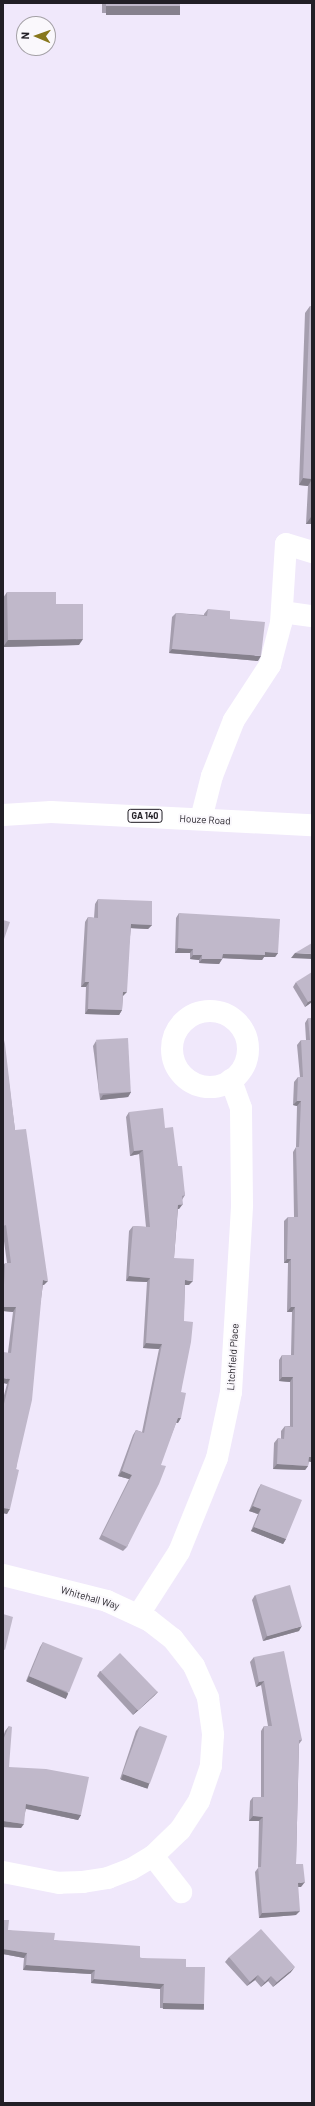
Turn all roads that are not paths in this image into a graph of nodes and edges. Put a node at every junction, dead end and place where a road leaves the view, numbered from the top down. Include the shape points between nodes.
1 (312, 552) edge
2 (282, 612) junction
3 (312, 616) edge
4 (3, 814) edge
5 (201, 819) junction
6 (312, 825) edge
7 (231, 1080) dead end
8 (3, 1575) edge
9 (138, 1614) junction
10 (153, 1856) junction
11 (3, 1872) edge
12 (181, 1892) dead end

1 - 2 street via 286,544
2 - 3 street
2 - 5 street via 282,623 270,665 234,720 212,776
4 - 5 street, Houze Road / GA 140 via 51,812
5 - 6 street, Houze Road / GA 140
7 - 9 street, Litchfield Place via 241,1108 242,1205 231,1392 217,1458 179,1552
8 - 9 street, Whitehall Way via 107,1601
9 - 10 street, Whitehall Way via 173,1639 194,1666 208,1698 213,1735 211,1766 199,1801 180,1830
10 - 11 street, Whitehall Way via 131,1869 108,1878 83,1882 58,1883
10 - 12 street

